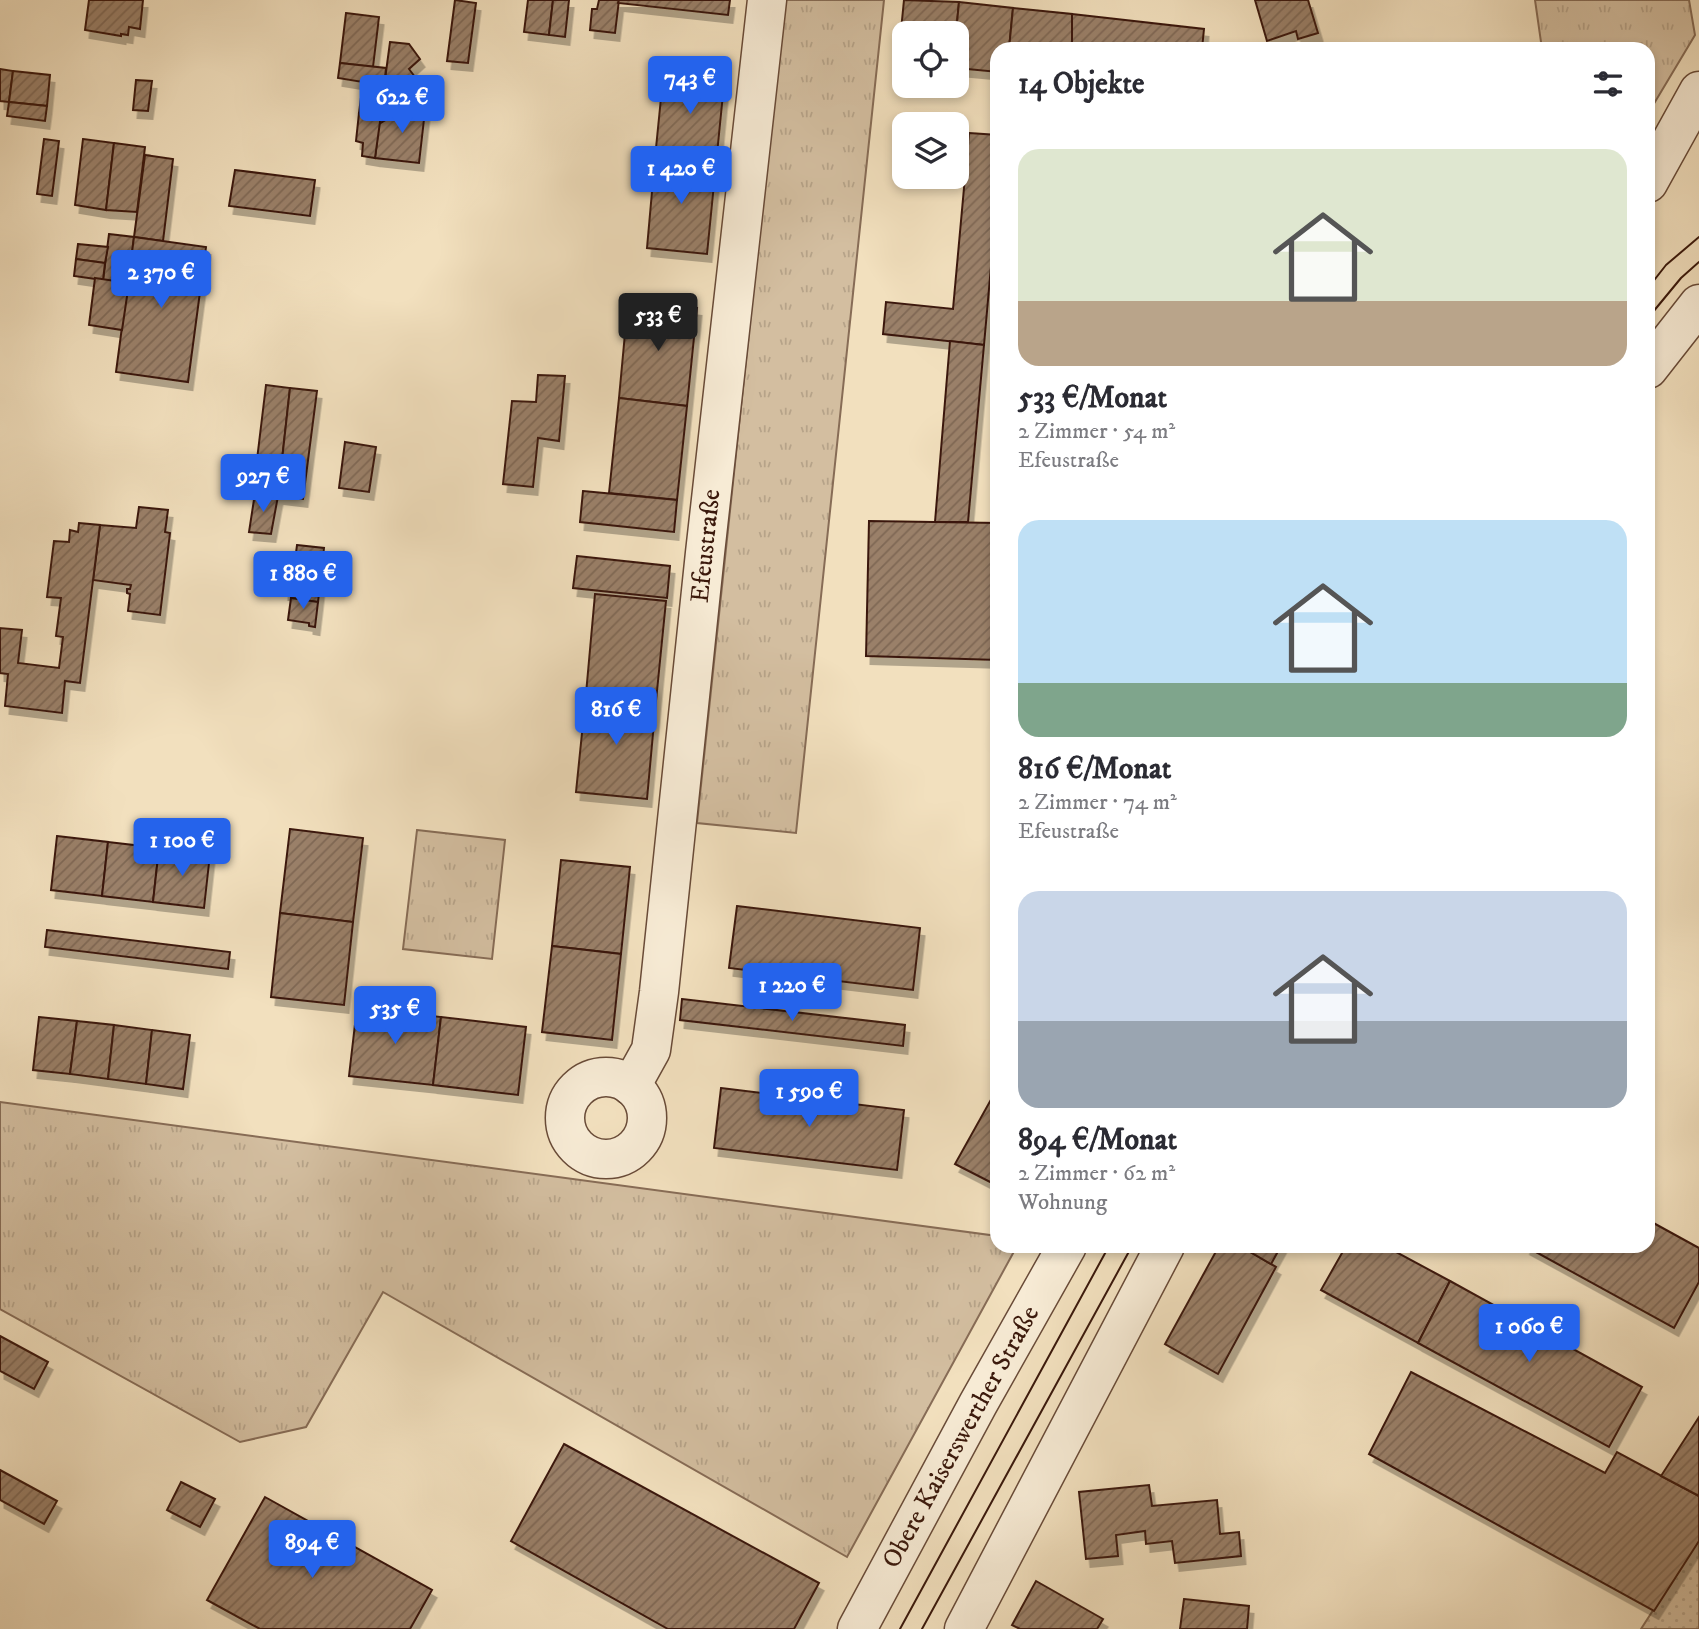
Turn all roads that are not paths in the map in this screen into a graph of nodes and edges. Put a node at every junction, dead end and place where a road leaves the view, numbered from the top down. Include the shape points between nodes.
1 (766, 0) edge
2 (1699, 91) edge
3 (1655, 170) edge
4 (1699, 304) edge
5 (1655, 360) edge
6 (631, 1086) dead end
7 (1063, 1253) edge
8 (1161, 1253) edge
9 (857, 1629) edge
10 (964, 1629) edge

1 - 6 street, Efeustraße via 652,1050
2 - 3 street
4 - 5 street
7 - 9 street, Obere Kaiserswerther Straße
8 - 10 street

